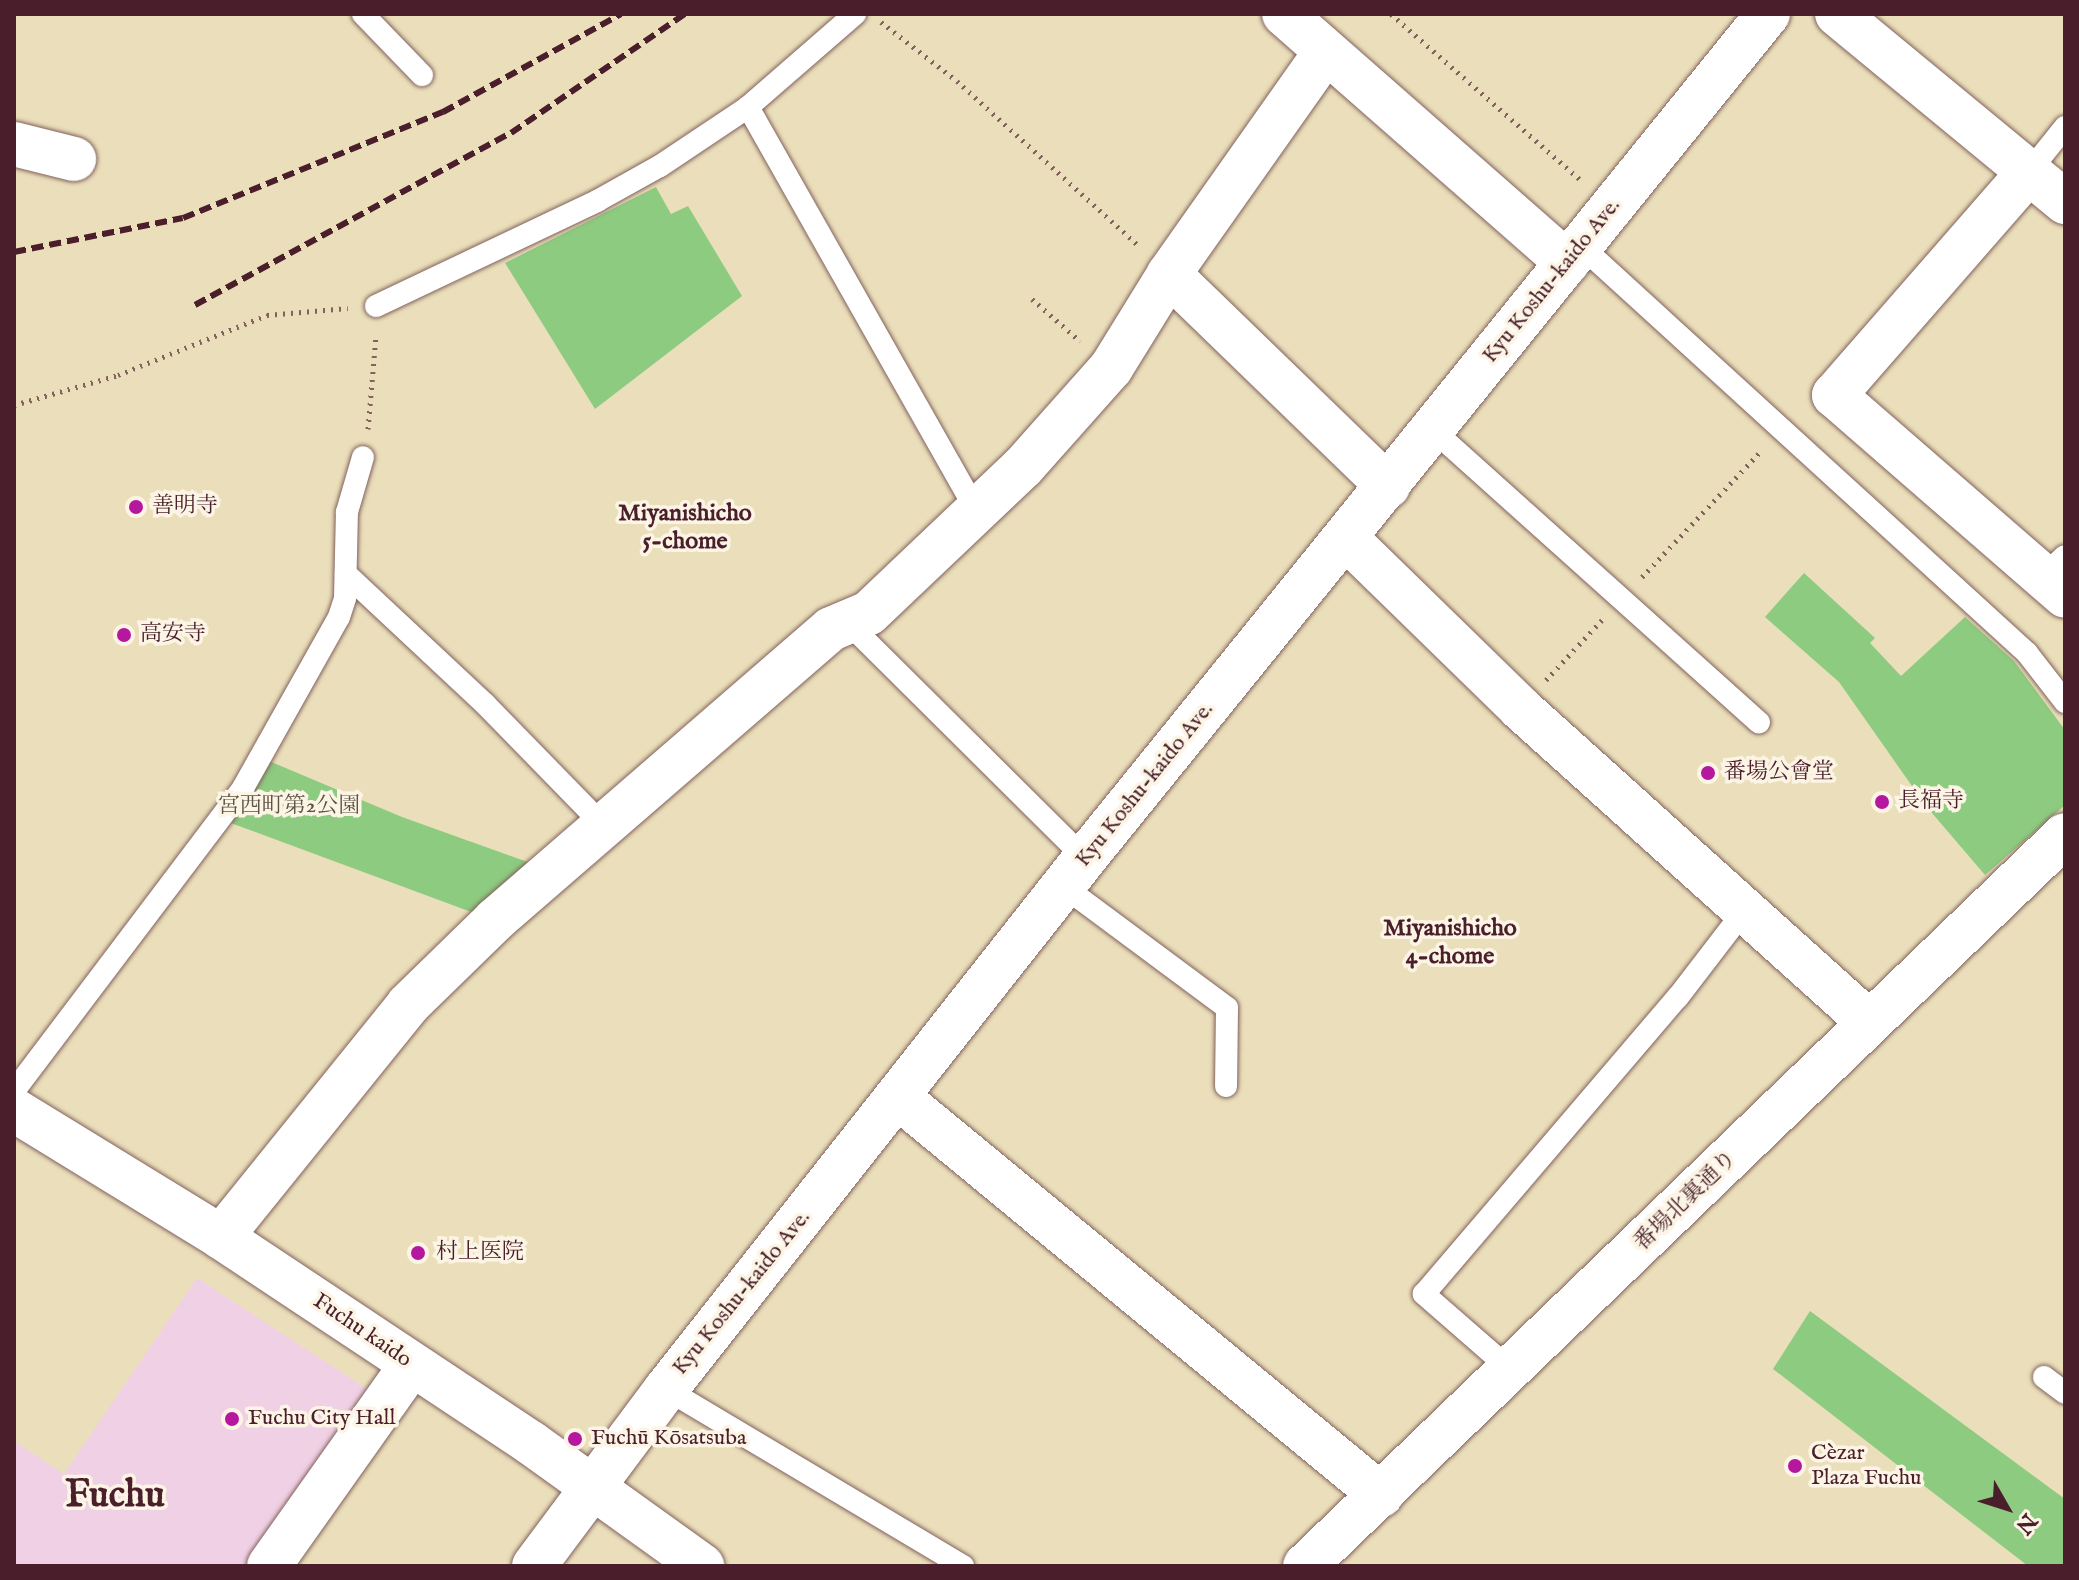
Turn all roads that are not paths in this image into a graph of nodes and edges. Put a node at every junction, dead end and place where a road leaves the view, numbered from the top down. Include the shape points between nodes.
1 (363, 14) edge
2 (855, 14) edge
3 (1284, 14) edge
4 (1768, 14) edge
5 (1837, 14) edge
6 (1324, 54) junction
7 (422, 75) dead end
8 (748, 107) junction
9 (2065, 127) edge
10 (14, 144) edge
11 (74, 159) dead end
12 (2028, 173) junction
13 (2065, 202) edge
14 (1574, 255) junction
15 (1169, 274) junction
16 (376, 306) road end
17 (1433, 430) junction
18 (363, 457) road end
19 (1388, 486) junction
20 (977, 511) junction
21 (1346, 538) junction
22 (346, 574) junction
23 (2058, 576) edge
24 (847, 622) junction
25 (2065, 702) edge
26 (1759, 723) dead end
27 (603, 825) junction
28 (2065, 835) edge
29 (1074, 872) junction
30 (1744, 911) junction
31 (1869, 1022) junction
32 (1226, 1086) dead end
33 (14, 1091) edge
34 (898, 1097) junction
35 (14, 1110) edge
36 (221, 1237) junction
37 (412, 1364) junction
38 (1511, 1370) junction
39 (2044, 1377) dead end
40 (666, 1389) junction
41 (2065, 1393) edge
42 (592, 1488) junction
43 (1381, 1495) junction
44 (269, 1566) edge
45 (534, 1566) edge
46 (702, 1566) edge
47 (963, 1566) edge
48 (1305, 1566) edge

1 - 7 lane
2 - 8 lane
3 - 6 street
4 - 14 street, Kyu Koshu-kaido Ave.
5 - 12 street
6 - 14 street
6 - 15 street
8 - 16 lane via 597,201
8 - 20 lane
9 - 12 lane
10 - 11 street
12 - 13 street
12 - 23 street via 1834,395
14 - 17 street, Kyu Koshu-kaido Ave.
14 - 25 lane via 1782,429 2027,653
15 - 19 street
15 - 20 street via 1111,368
17 - 19 street, Kyu Koshu-kaido Ave.
17 - 26 lane
18 - 22 lane via 347,512
19 - 21 street, Kyu Koshu-kaido Ave.
20 - 24 street via 869,613
21 - 29 street, Kyu Koshu-kaido Ave.
21 - 30 street via 1520,708
22 - 27 lane via 485,704
22 - 33 lane via 339,617 243,788
24 - 27 street via 831,629
24 - 29 lane
27 - 36 street via 408,1005
28 - 31 street, 番場北裏通り
29 - 32 lane via 1227,1008
29 - 34 street, Kyu Koshu-kaido Ave.
30 - 31 street
30 - 38 lane via 1678,997 1424,1294
31 - 38 street, 番場北裏通り
34 - 40 street, Kyu Koshu-kaido Ave.
34 - 43 street
35 - 36 street, Fuchu kaido
36 - 37 street, Fuchu kaido
37 - 42 street, Fuchu kaido
37 - 44 street
38 - 43 street, 番場北裏通り
39 - 41 lane
40 - 42 street, Kyu Koshu-kaido Ave.
40 - 47 lane
42 - 45 street, Kyu Koshu-kaido Ave.
42 - 46 street, Fuchu kaido
43 - 48 street, 番場北裏通り

